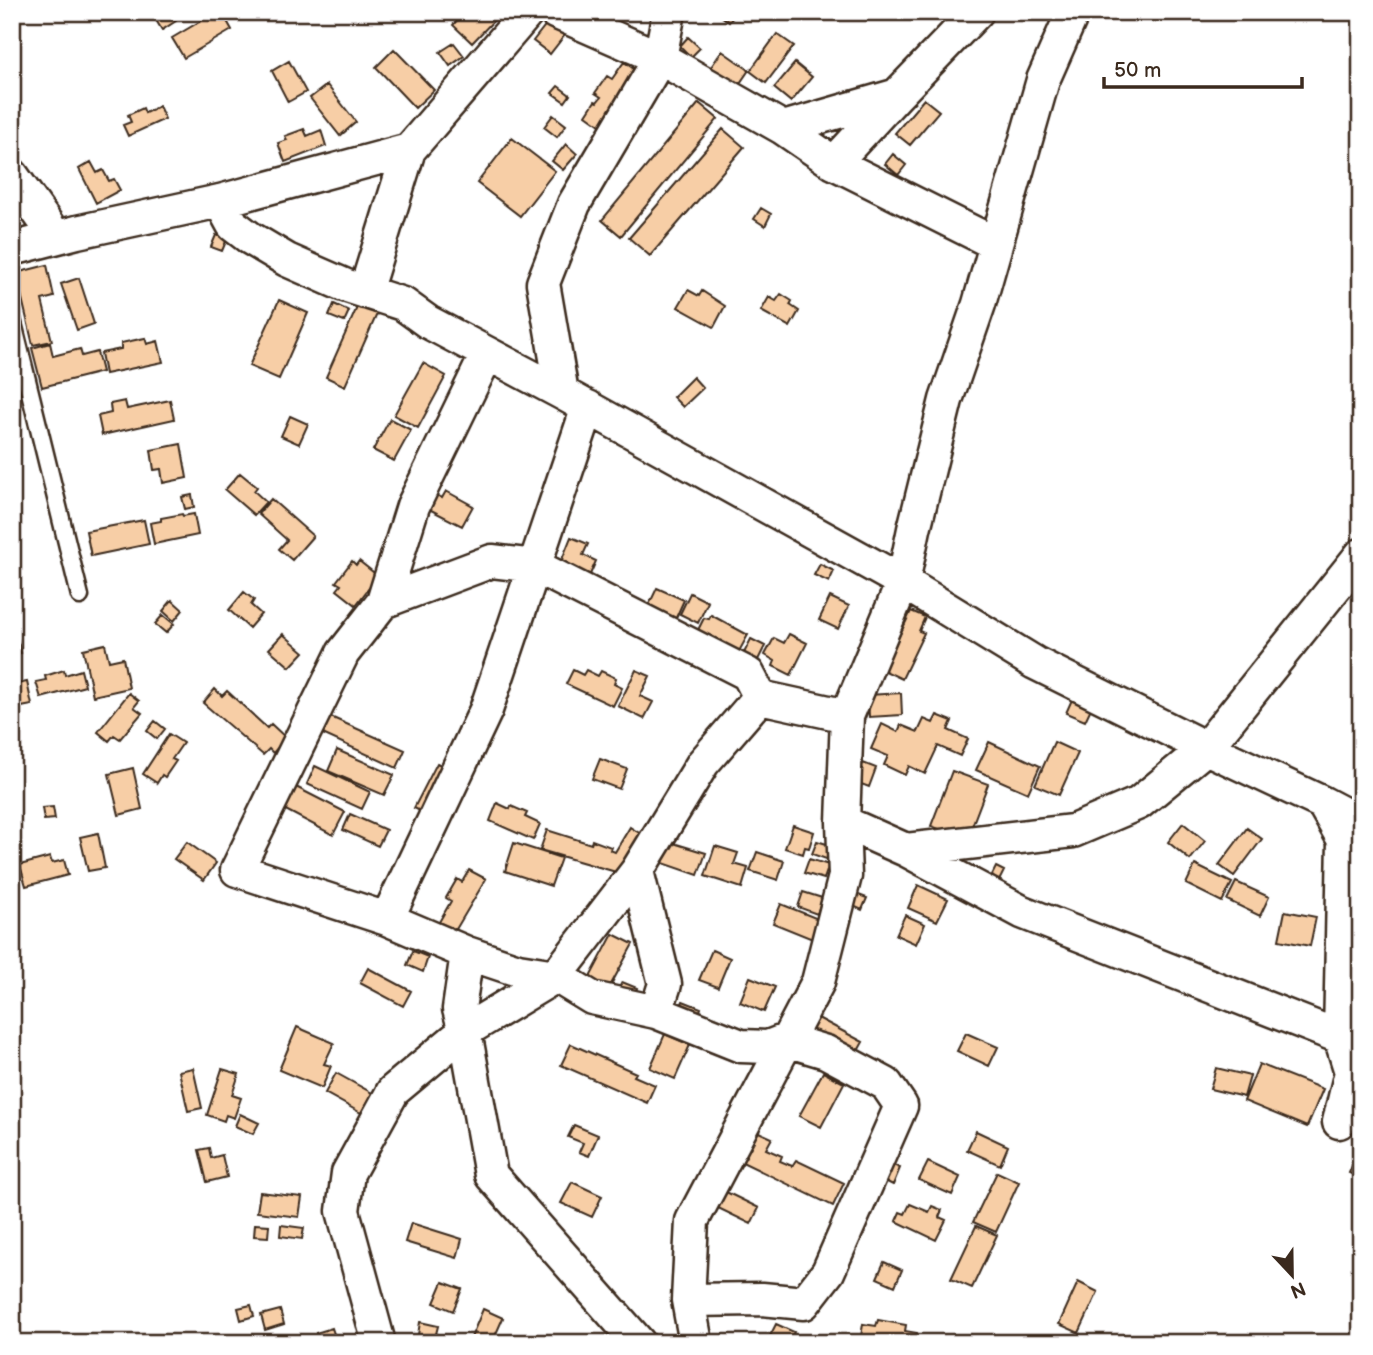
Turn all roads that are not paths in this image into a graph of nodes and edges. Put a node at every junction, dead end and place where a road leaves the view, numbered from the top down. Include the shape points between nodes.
1 (528, 12) edge
2 (555, 12) edge
3 (668, 12) edge
4 (977, 12) edge
5 (1073, 12) edge
6 (660, 58) junction
7 (895, 96) junction
8 (783, 128) junction
9 (409, 150) junction
10 (834, 163) junction
11 (12, 175) edge
12 (220, 201) junction
13 (56, 237) junction
14 (996, 244) junction
15 (12, 249) edge
16 (365, 292) junction
17 (12, 318) edge
18 (488, 354) junction
19 (575, 400) junction
20 (1361, 555) edge
21 (534, 566) junction
22 (903, 582) junction
23 (80, 596) dead end
24 (383, 602) junction
25 (760, 697) junction
26 (847, 716) junction
27 (1206, 748) junction
28 (1323, 803) junction
29 (843, 822) junction
30 (1361, 823) edge
31 (906, 850) junction
32 (637, 871) junction
33 (387, 919) junction
34 (467, 953) junction
35 (1351, 975) edge
36 (556, 976) junction
37 (656, 1012) junction
38 (465, 1031) junction
39 (1340, 1037) junction
40 (786, 1040) junction
41 (1356, 1076) edge
42 (1339, 1122) dead end
43 (688, 1300) junction
44 (379, 1343) edge
45 (639, 1343) edge
46 (696, 1343) edge

1 - 9 street
2 - 6 street
3 - 6 street
4 - 7 street
5 - 14 street via 1043,80
6 - 8 street
6 - 19 street via 574,204 543,283
7 - 8 street
7 - 10 street
8 - 10 street
9 - 12 street
9 - 16 street
10 - 14 street
11 - 13 street
12 - 13 street
12 - 16 street via 233,225 250,238 287,260
13 - 15 street
14 - 22 street via 946,400
16 - 18 street via 403,304
17 - 23 lane
18 - 19 street
18 - 24 street via 413,506
19 - 21 street
19 - 22 street
20 - 27 street
21 - 24 street via 492,561
21 - 25 street via 748,674
21 - 33 street via 486,710
22 - 26 street
22 - 27 street via 1035,663
24 - 33 street via 343,653 237,870
25 - 26 street
25 - 32 street via 703,763
26 - 29 street
27 - 28 street
27 - 31 street via 1139,803 1073,831
28 - 30 street
28 - 35 street via 1344,840
29 - 31 street
29 - 40 street via 845,876 818,982
31 - 39 street via 1022,912
32 - 36 street
32 - 37 street via 665,984
33 - 34 street
34 - 36 street via 518,970
34 - 38 street via 459,1009
35 - 39 street
36 - 37 street via 592,998
36 - 38 street
37 - 40 street via 741,1046 768,1046
38 - 44 street via 393,1091 348,1172 343,1211
38 - 45 street via 491,1175
39 - 41 street
40 - 43 street via 692,1221
40 - 43 street via 826,1052 886,1084 901,1107 828,1272 804,1303
41 - 42 street
43 - 46 street

